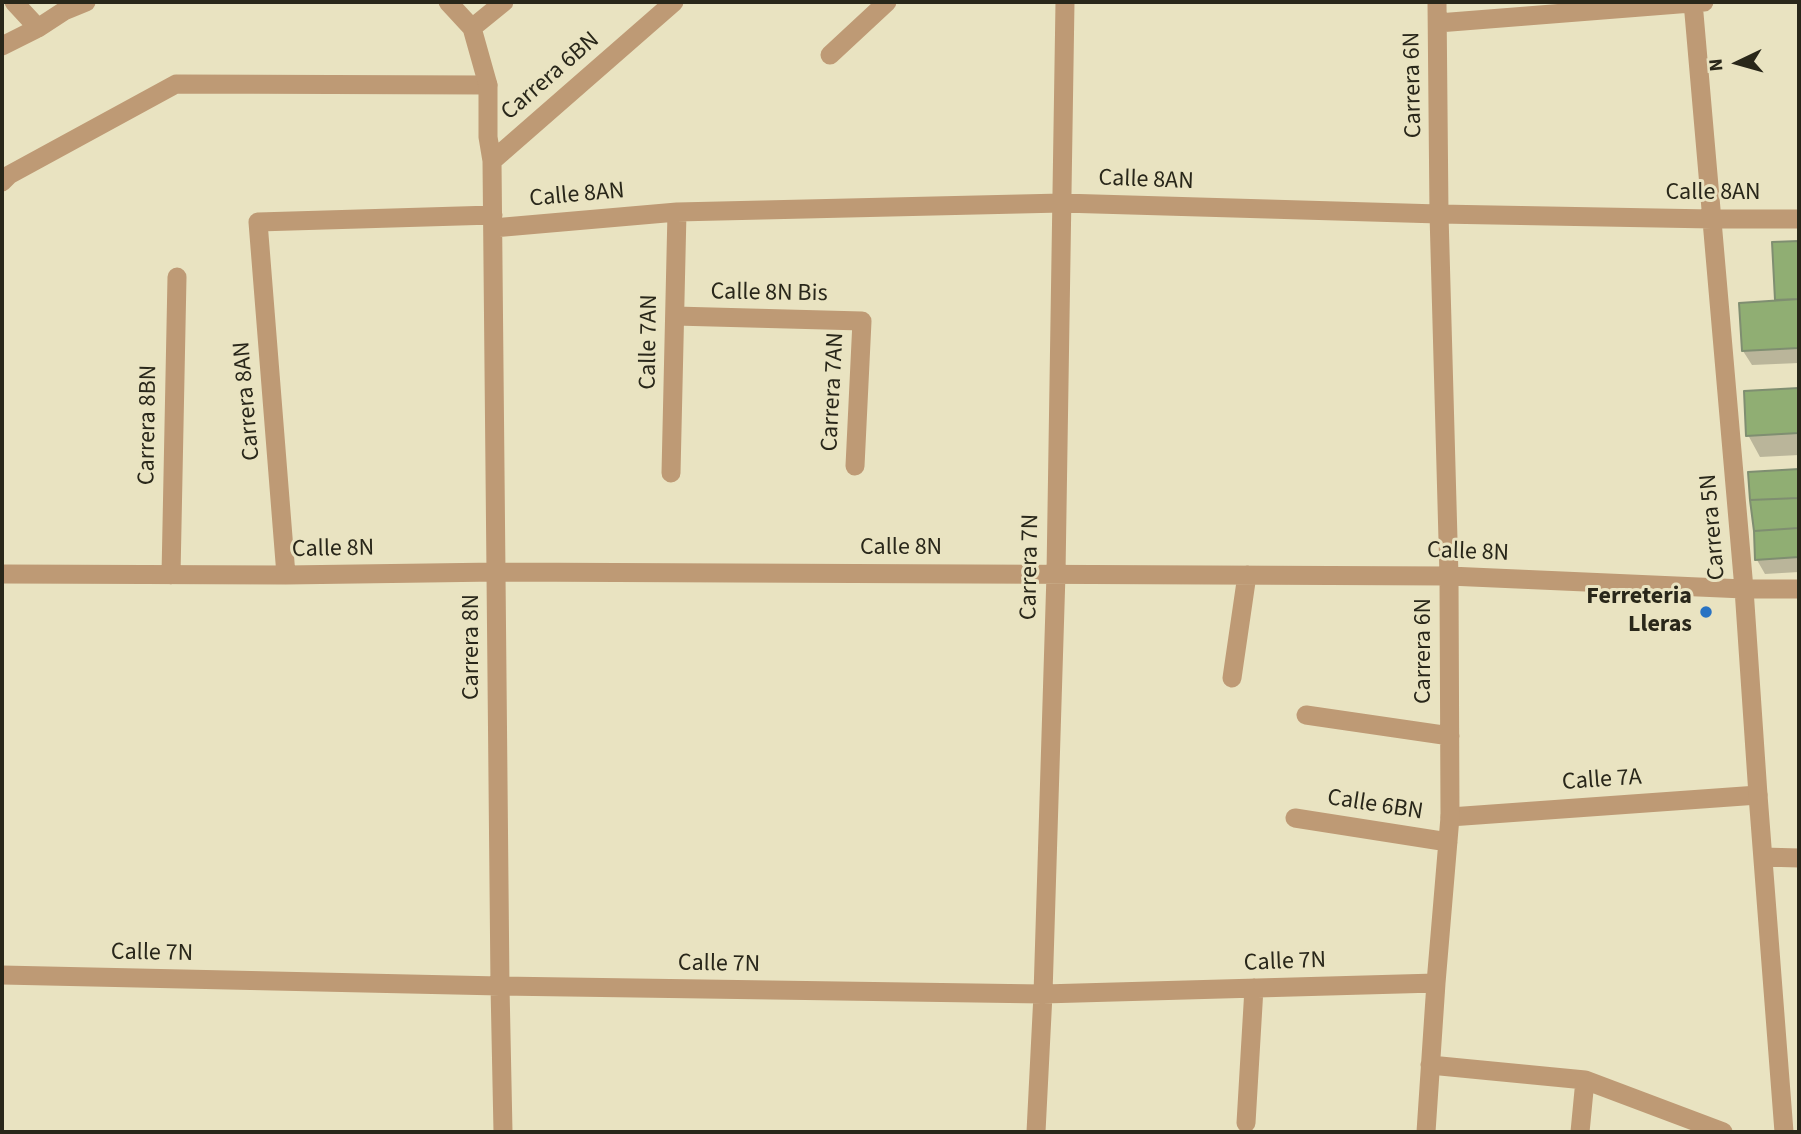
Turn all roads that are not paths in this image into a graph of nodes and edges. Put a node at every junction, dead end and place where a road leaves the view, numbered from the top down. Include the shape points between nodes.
1 (14, 2) edge
2 (86, 2) edge
3 (448, 2) edge
4 (504, 2) edge
5 (674, 2) edge
6 (887, 2) edge
7 (1066, 2) edge
8 (1437, 2) edge
9 (1693, 2) edge
10 (1705, 2) edge
11 (1438, 23) junction
12 (38, 27) junction
13 (472, 28) junction
14 (2, 46) edge
15 (830, 55) dead end
16 (488, 85) junction
17 (492, 161) junction
18 (2, 182) edge
19 (1062, 203) junction
20 (677, 212) junction
21 (1439, 214) junction
22 (1712, 219) junction
23 (1799, 219) edge
24 (493, 221) junction
25 (258, 222) joint
26 (177, 277) dead end
27 (675, 316) junction
28 (862, 321) joint
29 (855, 466) dead end
30 (671, 472) dead end
31 (497, 572) junction
32 (1056, 573) junction
33 (2, 574) edge
34 (171, 575) junction
35 (286, 575) junction
36 (1247, 575) junction
37 (1449, 576) junction
38 (1744, 589) junction
39 (1799, 589) edge
40 (1232, 678) dead end
41 (1306, 715) dead end
42 (1450, 736) junction
43 (1758, 794) junction
44 (1450, 817) junction
45 (1295, 818) dead end
46 (1448, 842) junction
47 (1763, 857) junction
48 (1799, 858) edge
49 (2, 975) edge
50 (1436, 983) junction
51 (500, 986) junction
52 (1254, 988) junction
53 (1043, 994) junction
54 (1430, 1065) junction
55 (1585, 1080) junction
56 (1246, 1123) dead end
57 (503, 1132) edge
58 (1036, 1132) edge
59 (1426, 1132) edge
60 (1580, 1132) edge
61 (1723, 1132) edge
62 (1784, 1132) edge

1 - 12 street
2 - 12 street
3 - 13 street
4 - 13 street
5 - 17 street, Carrera 6BN
6 - 15 street
7 - 19 street, Carrera 7N
8 - 11 street, Carrera 6N
9 - 10 street
9 - 11 street
9 - 22 street, Carrera 5N
11 - 21 street, Carrera 6N
12 - 14 street
13 - 16 street, Carrera 8N
16 - 17 street, Carrera 8N
16 - 18 street via 176,84
17 - 24 street, Carrera 8N
19 - 20 street, Calle 8AN
19 - 21 street, Calle 8AN
19 - 32 street, Carrera 7N
20 - 24 street, Calle 8AN
20 - 27 street, Calle 7AN
21 - 22 street, Calle 8AN
21 - 37 street, Carrera 6N
22 - 23 street, Calle 8AN
22 - 38 street, Carrera 5N
24 - 25 street, Calle 8AN
24 - 31 street, Carrera 8N
25 - 35 street, Carrera 8AN
26 - 34 street, Carrera 8BN
27 - 28 street, Calle 8N Bis
27 - 30 street, Calle 7AN
28 - 29 street, Carrera 7AN
31 - 32 street, Calle 8N
31 - 35 street, Calle 8N
31 - 51 street, Carrera 8N
32 - 36 street, Calle 8N
32 - 53 street, Carrera 7N
33 - 34 street, Calle 8N
34 - 35 street, Calle 8N
36 - 37 street, Calle 8N
36 - 40 street
37 - 38 street, Calle 8N
37 - 42 street, Carrera 6N
38 - 39 street, Calle 8N
38 - 43 street, Carrera 5N
41 - 42 street
42 - 44 street, Carrera 6N
43 - 44 street, Calle 7A
43 - 47 street, Carrera 5N
44 - 46 street, Carrera 6N
45 - 46 street, Calle 6BN
46 - 50 street, Carrera 6N
47 - 48 street
47 - 62 street, Carrera 5N
49 - 51 street, Calle 7N
50 - 52 street, Calle 7N
50 - 54 street, Carrera 6N
51 - 53 street, Calle 7N
51 - 57 street, Carrera 8N
52 - 53 street, Calle 7N
52 - 56 street
53 - 58 street, Carrera 7N
54 - 55 street
54 - 59 street, Carrera 6N
55 - 60 street
55 - 61 street

